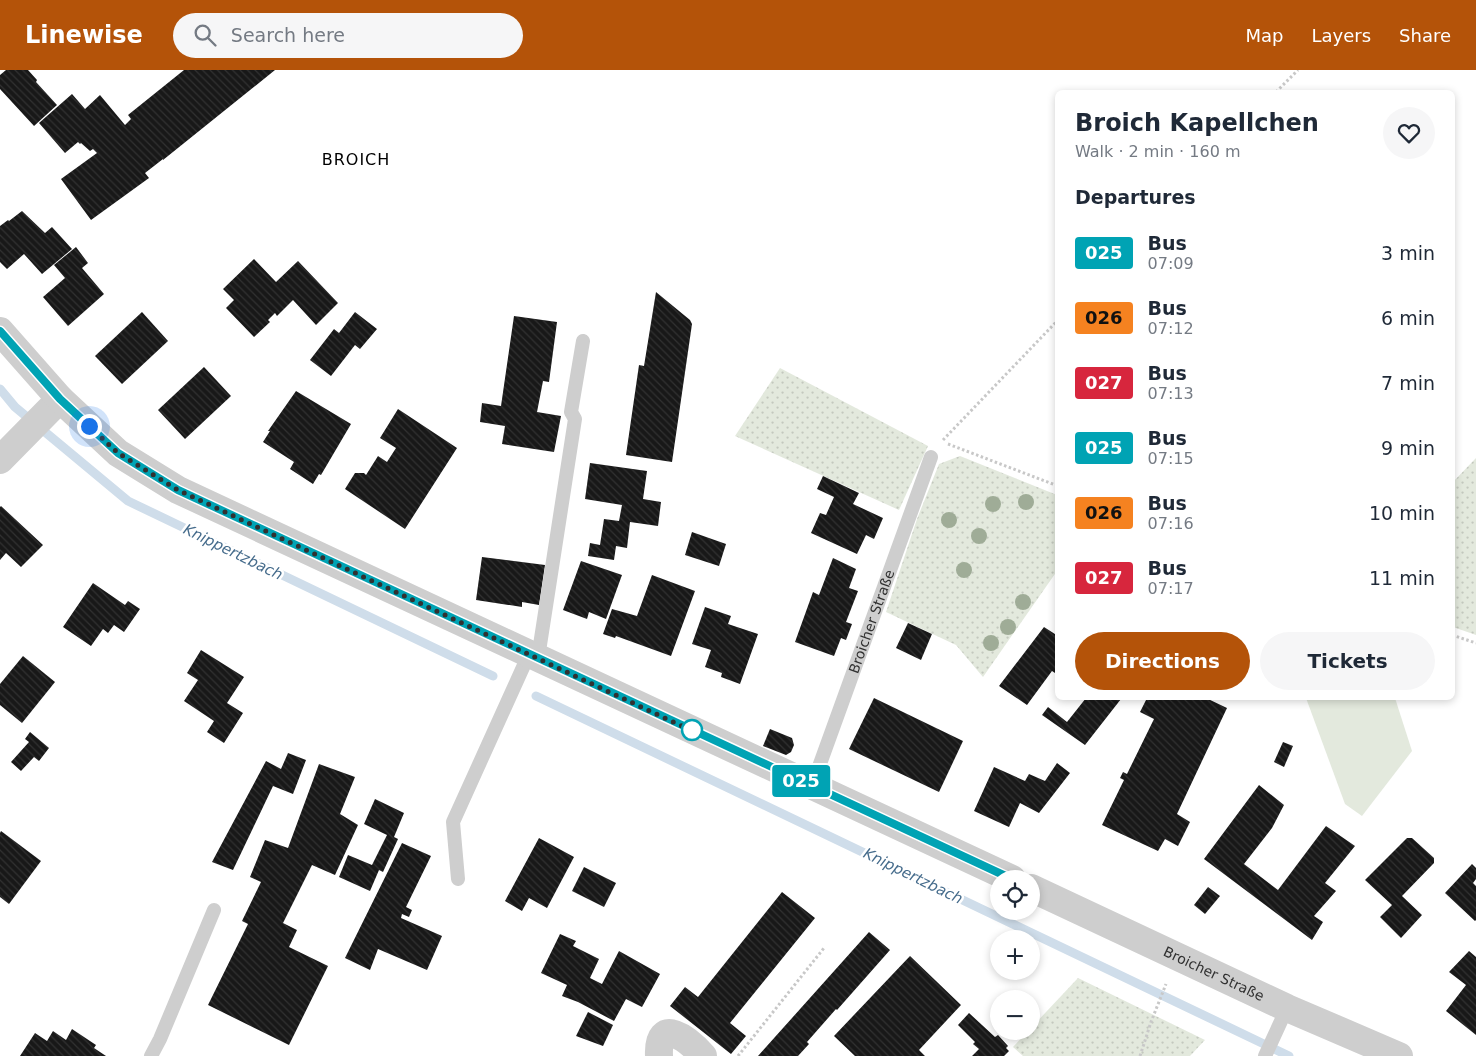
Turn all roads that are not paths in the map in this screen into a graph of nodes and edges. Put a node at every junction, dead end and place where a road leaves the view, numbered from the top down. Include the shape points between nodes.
1 (0, 331) edge
2 (583, 341) dead end
3 (60, 399) junction
4 (2, 457) edge
5 (931, 457) dead end
6 (532, 655) junction
7 (812, 786) junction
8 (993, 870) edge
9 (458, 878) dead end
10 (1040, 893) edge
11 (214, 910) dead end
12 (1282, 1018) junction
13 (1384, 1053) edge
14 (151, 1056) edge
15 (659, 1056) edge
16 (703, 1056) edge
17 (1265, 1056) edge

1 - 3 street
2 - 6 lane via 571,412 575,419 540,645
3 - 4 street
3 - 6 street via 118,453 178,490
5 - 7 lane, Broicher Straße
6 - 7 street
6 - 9 lane via 452,822
7 - 8 street
10 - 12 street, Broicher Straße
11 - 14 lane
12 - 13 street, Broicher Straße
12 - 17 lane
15 - 16 street via 664,1036 673,1033 680,1035

